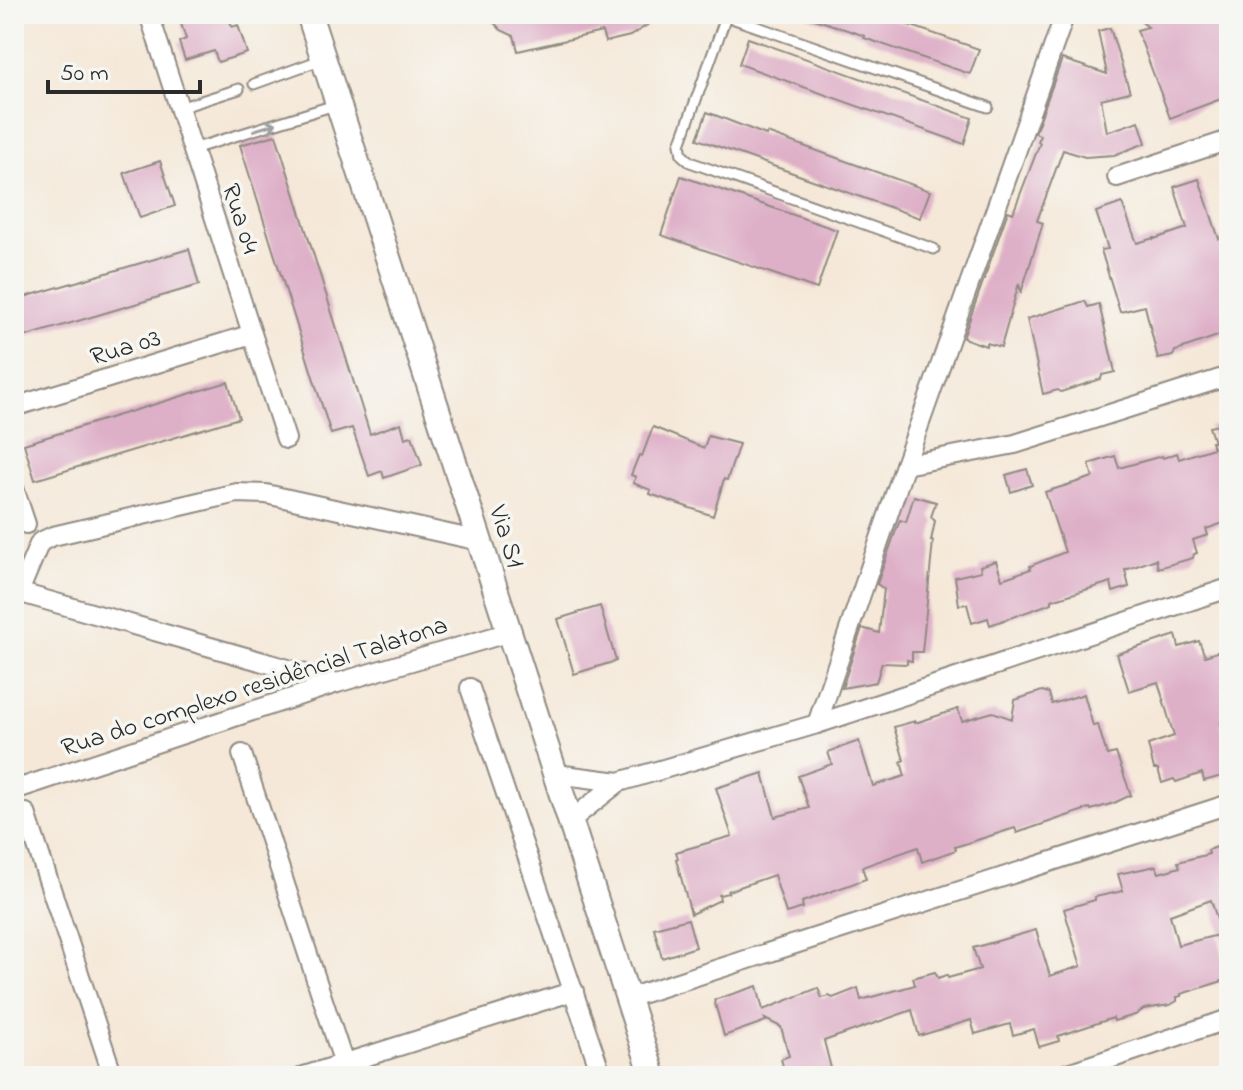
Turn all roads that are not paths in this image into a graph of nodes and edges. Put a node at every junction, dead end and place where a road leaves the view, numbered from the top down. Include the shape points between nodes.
1 (149, 14) edge
2 (309, 14) edge
3 (1065, 14) edge
4 (726, 15) edge
5 (323, 59) junction
6 (254, 84) dead end
7 (239, 89) dead end
8 (338, 104) junction
9 (988, 107) dead end
10 (179, 108) junction
11 (1229, 140) edge
12 (193, 149) junction
13 (1117, 177) dead end
14 (934, 249) dead end
15 (252, 334) junction
16 (1229, 376) edge
17 (14, 407) edge
18 (286, 439) dead end
19 (905, 465) junction
20 (14, 488) edge
21 (26, 524) dead end
22 (480, 541) junction
23 (1229, 588) edge
24 (17, 592) edge
25 (510, 632) junction
26 (337, 683) junction
27 (470, 688) dead end
28 (817, 724) junction
29 (242, 754) dead end
30 (556, 774) junction
31 (619, 782) junction
32 (14, 790) edge
33 (1229, 804) edge
34 (26, 813) dead end
35 (571, 820) junction
36 (574, 991) junction
37 (628, 998) junction
38 (1229, 1019) edge
39 (346, 1070) edge
40 (113, 1076) edge
41 (304, 1076) edge
42 (602, 1076) edge
43 (653, 1076) edge
44 (1059, 1076) edge

1 - 10 street, Rua 04
2 - 5 street, Via S1
3 - 19 street
4 - 9 lane
4 - 14 lane via 680,144 682,155
5 - 6 lane
5 - 8 street, Via S1
7 - 10 lane
12 -> 8 lane
8 - 22 street, Via S1
10 - 12 street, Rua 04
11 - 13 street
12 - 15 street, Rua 04
15 - 17 street, Rua 03
15 - 18 street, Rua 04
16 - 19 street via 1015,444
19 - 28 street
20 - 21 street
22 - 24 street via 280,496 237,493 53,536 40,542
22 - 25 street, Via S1
23 - 28 street
24 - 26 street
25 - 26 street, Rua do complexo residêncial Talatona
25 - 30 street, Via S1
26 - 32 street, Rua do complexo residêncial Talatona
27 - 36 street
28 - 31 street
29 - 39 street
30 - 31 street
30 - 35 street, Via S1
31 - 35 street
33 - 37 street
34 - 40 street
35 - 37 street, Via S1
36 - 39 street
36 - 42 street
37 - 43 street, Via S1
38 - 44 street
39 - 41 street

